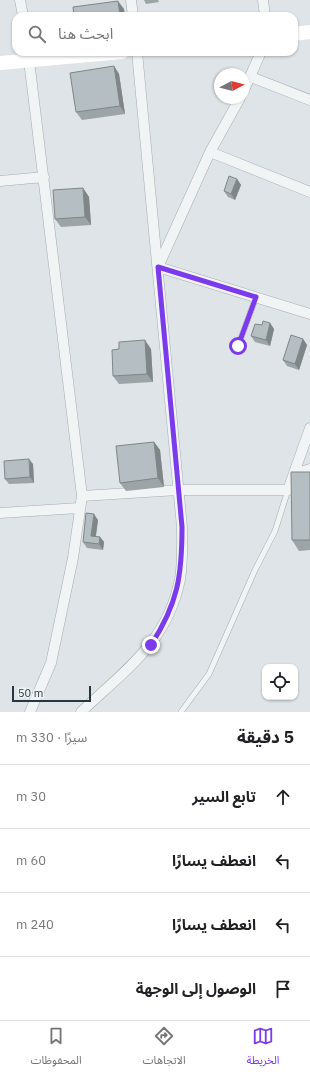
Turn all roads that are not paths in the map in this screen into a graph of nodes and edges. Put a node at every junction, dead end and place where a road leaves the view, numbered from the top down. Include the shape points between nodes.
1 (20, 0) edge
2 (131, 0) edge
3 (263, 0) edge
4 (22, 12) edge
5 (132, 12) edge
6 (264, 12) edge
7 (310, 32) edge
8 (298, 34) edge
9 (48, 56) edge
10 (137, 56) edge
11 (259, 56) edge
12 (29, 57) edge
13 (0, 63) edge
14 (251, 77) joint
15 (310, 100) edge
16 (237, 104) edge
17 (210, 152) junction
18 (44, 177) junction
19 (0, 181) edge
20 (310, 192) edge
21 (158, 267) junction
22 (256, 297) junction
23 (310, 314) edge
24 (238, 346) dead end
25 (310, 428) edge
26 (310, 469) edge
27 (294, 474) junction
28 (178, 490) junction
29 (288, 490) junction
30 (82, 496) junction
31 (79, 508) junction
32 (0, 513) edge
33 (30, 712) edge
34 (81, 712) edge
35 (181, 712) edge

1 - 4 street
2 - 5 street
3 - 6 street
7 - 8 street
9 - 12 street
10 - 21 street
11 - 14 street
12 - 13 street
12 - 18 street
14 - 15 street
16 - 17 street
17 - 20 street
17 - 21 street
18 - 19 street
18 - 30 street
21 - 22 street
21 - 28 street
22 - 23 street
22 - 24 lane
25 - 27 street
26 - 27 street
27 - 29 street
28 - 29 street
28 - 30 street
28 - 34 street via 182,527 180,578 174,603 164,626 151,645
29 - 35 lane via 275,531 209,674
30 - 31 street
31 - 32 street
31 - 33 street via 73,558 51,663

